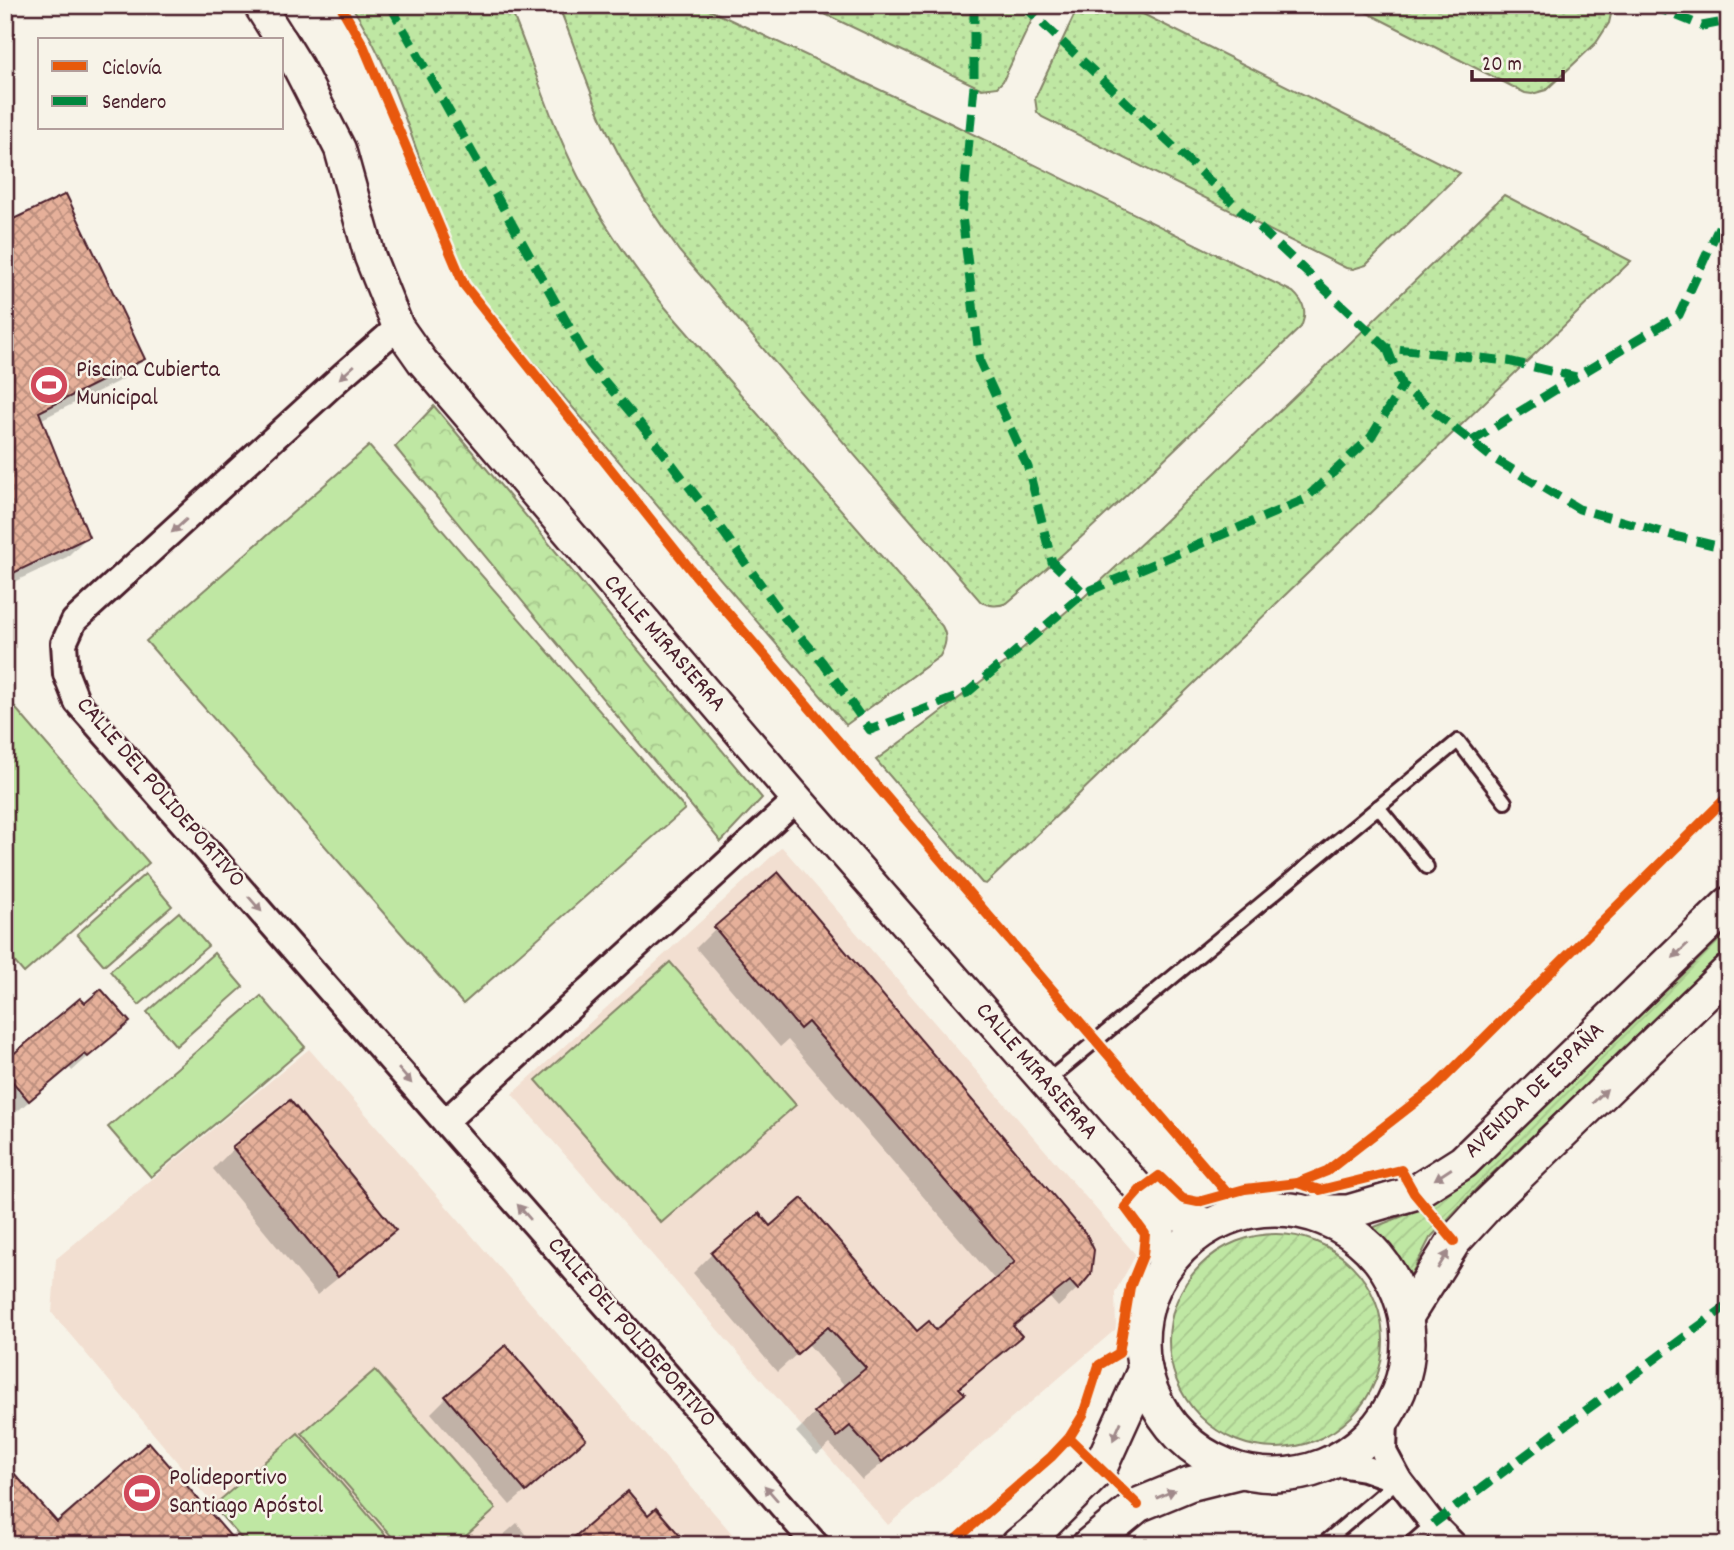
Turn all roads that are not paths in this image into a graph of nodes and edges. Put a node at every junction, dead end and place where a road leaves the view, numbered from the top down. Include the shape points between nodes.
1 (259, 5) edge
2 (279, 38) edge
3 (284, 46) edge
4 (398, 327) junction
5 (797, 799) junction
6 (1505, 802) dead end
7 (1378, 807) junction
8 (1427, 867) dead end
9 (1729, 904) edge
10 (1729, 971) edge
11 (1046, 1082) junction
12 (445, 1122) junction
13 (1140, 1190) junction
14 (1307, 1212) junction
15 (1211, 1225) junction
16 (1164, 1268) junction
17 (1406, 1317) junction
18 (1145, 1369) junction
19 (1385, 1419) junction
20 (1332, 1463) junction
21 (1241, 1471) junction
22 (1399, 1480) junction
23 (1433, 1524) junction
24 (816, 1545) edge
25 (1017, 1545) edge
26 (1089, 1545) edge
27 (1322, 1545) edge
28 (1409, 1545) edge
29 (1454, 1545) edge

1 - 2 street, CALLE MIRASIERRA
3 - 4 street, CALLE MIRASIERRA via 340,149 370,257
4 - 5 street, CALLE MIRASIERRA via 422,361
4 -> 12 street, CALLE DEL POLIDEPORTIVO via 74,621 64,643 66,674 77,702
5 - 11 street, CALLE MIRASIERRA
5 - 12 street
6 - 7 lane via 1458,741
7 - 8 lane
7 - 11 lane
9 -> 14 main road, AVENIDA DE ESPAÑA via 1463,1162 1414,1193 1348,1212
17 -> 10 main road, AVENIDA DE ESPAÑA via 1454,1241 1488,1204
11 - 13 street, CALLE MIRASIERRA
24 -> 12 street, CALLE DEL POLIDEPORTIVO
13 - 15 street, CALLE MIRASIERRA via 1179,1216
13 - 16 street, CALLE MIRASIERRA via 1160,1234
14 - 15 main road via 1274,1208 1241,1212
14 - 17 main road via 1342,1227 1372,1250 1394,1281
15 - 16 main road via 1184,1244
16 - 18 main road via 1149,1300 1142,1334
17 - 19 main road via 1407,1362
18 - 21 main road via 1171,1423 1197,1450
18 -> 25 main road via 1100,1468
19 - 20 main road via 1361,1445
19 - 22 street via 1384,1452
20 - 21 main road via 1272,1476
20 - 22 street
26 -> 21 main road via 1138,1505 1189,1484
22 - 23 street
22 - 27 lane
23 - 28 lane
23 - 29 street

